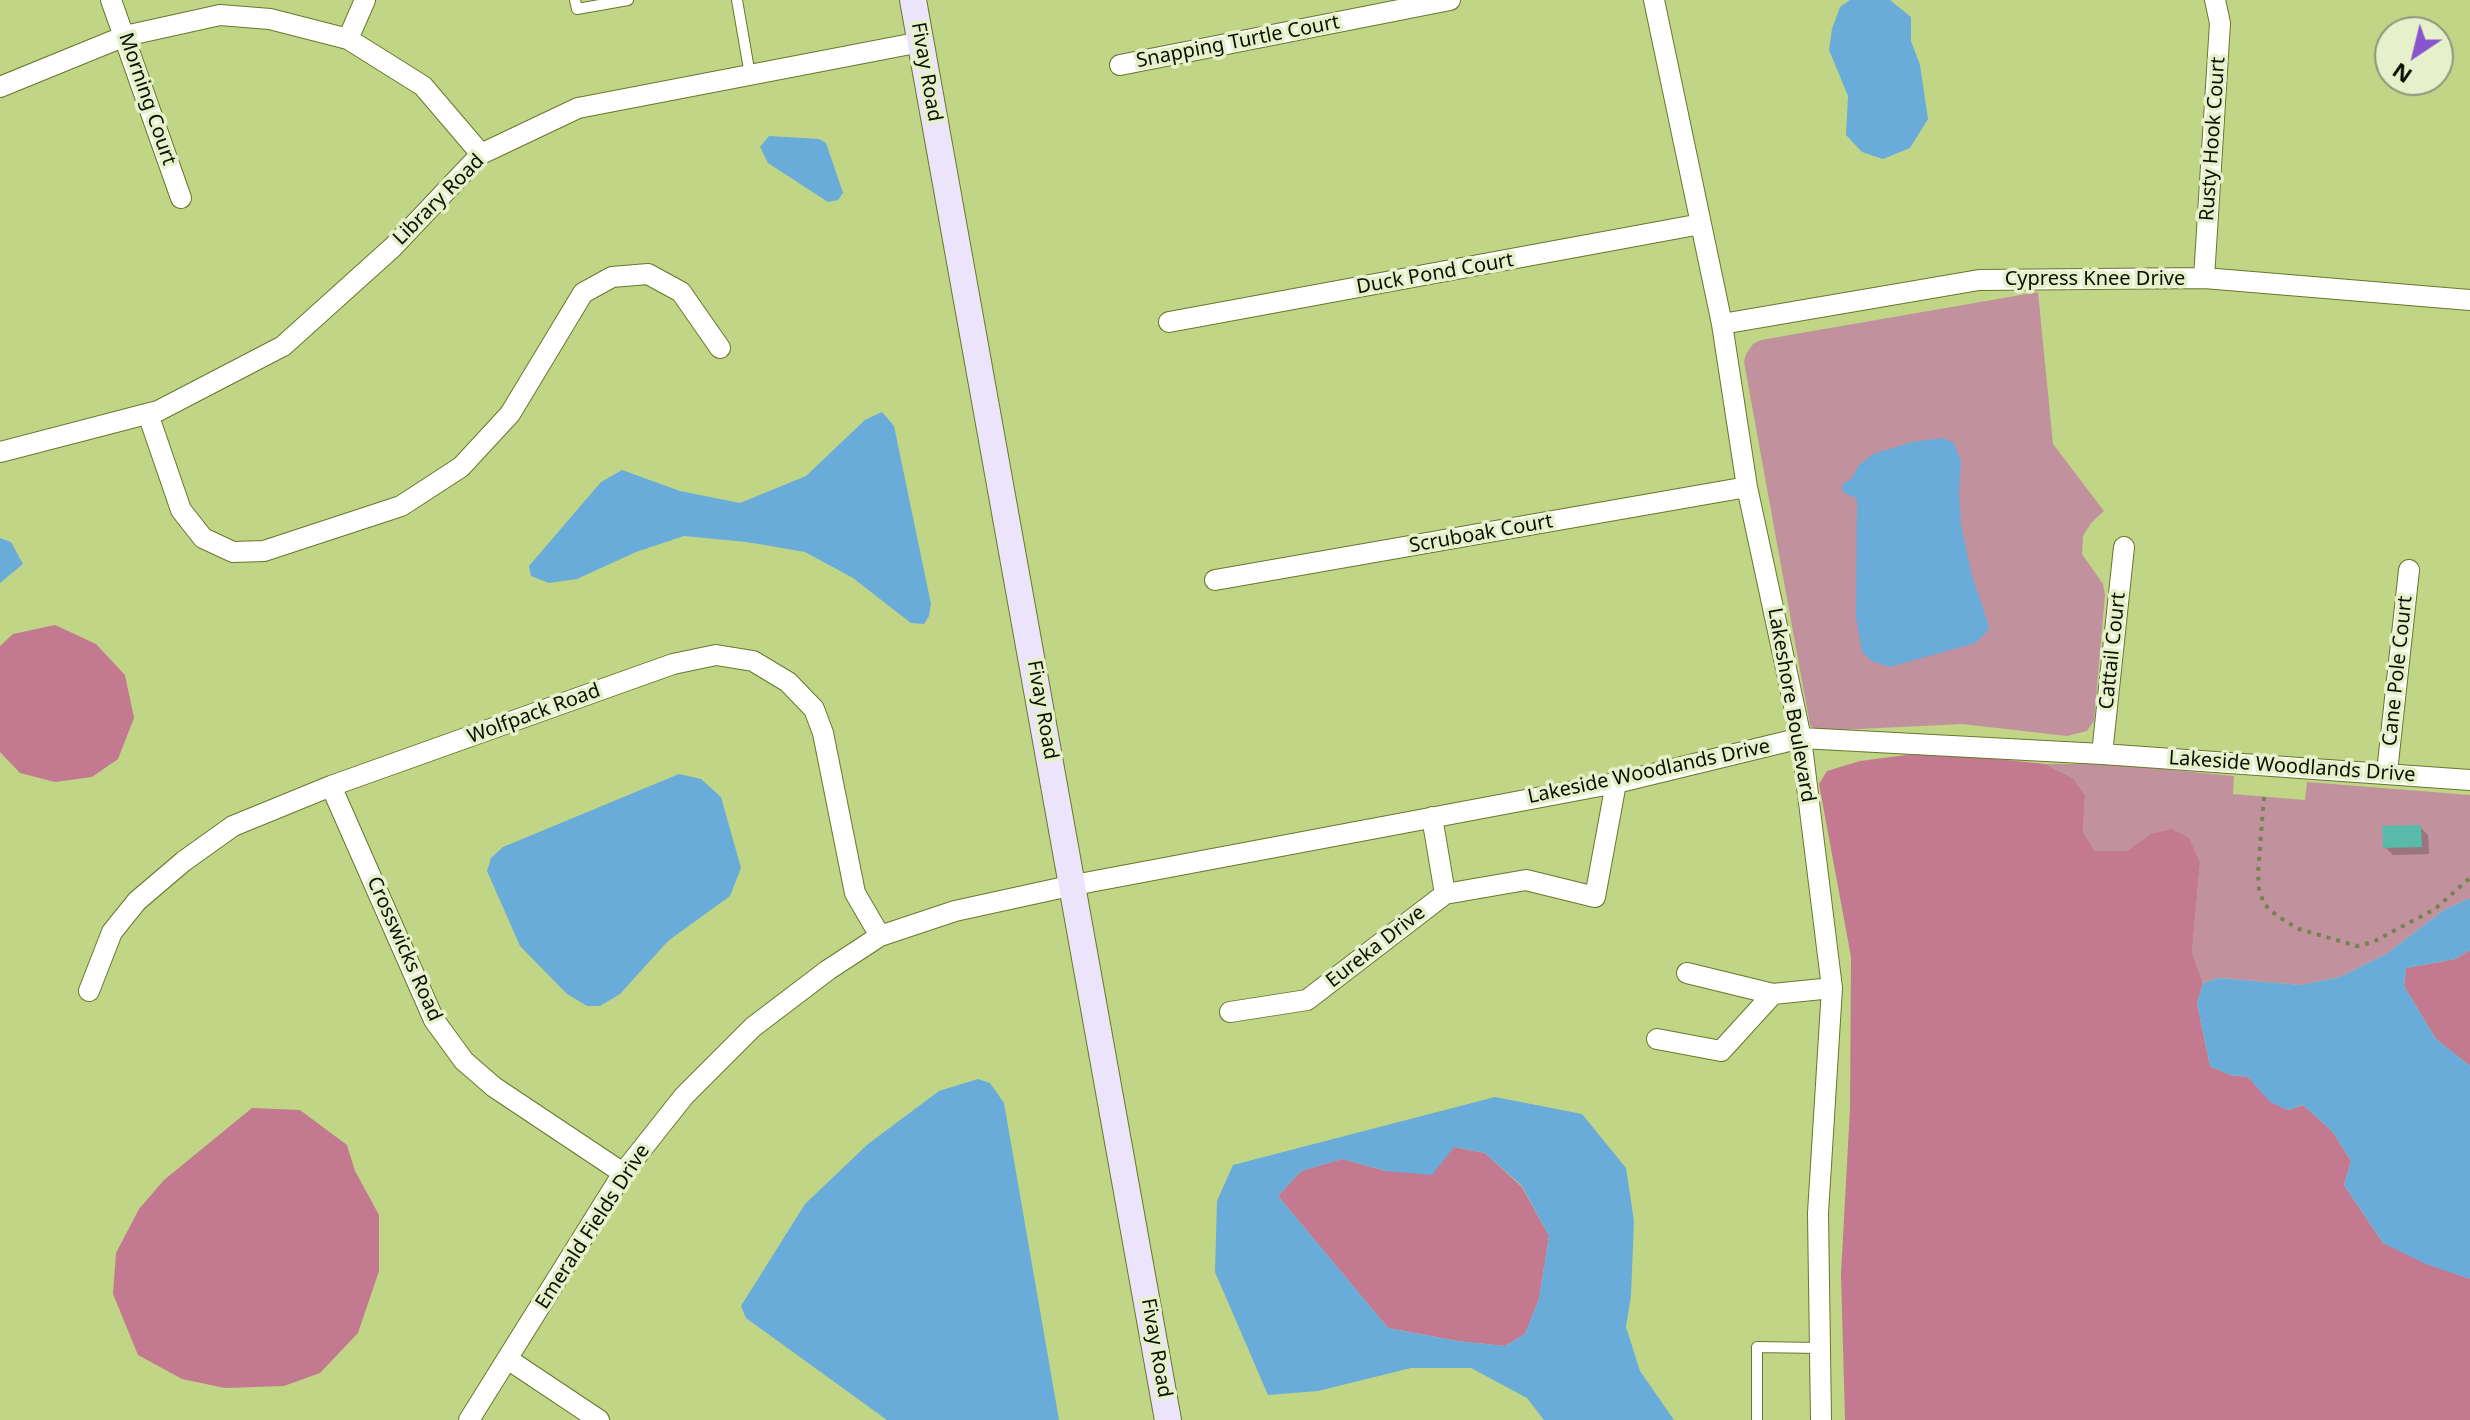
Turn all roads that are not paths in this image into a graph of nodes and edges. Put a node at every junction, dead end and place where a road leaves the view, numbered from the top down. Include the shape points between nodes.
1 (111, 0) edge
2 (365, 0) edge
3 (575, 0) edge
4 (628, 0) edge
5 (737, 0) edge
6 (913, 0) edge
7 (1450, 0) edge
8 (1654, 0) edge
9 (2215, 0) edge
10 (125, 36) junction
11 (348, 39) junction
12 (921, 42) junction
13 (1120, 65) dead end
14 (750, 75) junction
15 (0, 87) edge
16 (481, 154) junction
17 (181, 198) dead end
18 (1701, 224) junction
19 (2204, 278) junction
20 (2470, 300) edge
21 (1169, 322) dead end
22 (1722, 324) junction
23 (720, 348) dead end
24 (148, 414) junction
25 (0, 452) edge
26 (1747, 487) junction
27 (2124, 547) dead end
28 (2409, 570) dead end
29 (1215, 580) dead end
30 (1801, 738) junction
31 (2102, 754) junction
32 (2387, 772) junction
33 (2470, 780) edge
34 (1616, 783) junction
35 (331, 786) junction
36 (1432, 817) junction
37 (1074, 885) junction
38 (1445, 894) junction
39 (880, 936) junction
40 (1687, 973) dead end
41 (1832, 988) junction
42 (89, 991) dead end
43 (1773, 994) junction
44 (1230, 1012) dead end
45 (1657, 1039) dead end
46 (623, 1173) junction
47 (1819, 1348) junction
48 (509, 1360) junction
49 (469, 1420) edge
50 (599, 1420) edge
51 (1168, 1420) edge
52 (1757, 1420) edge
53 (1821, 1420) edge

1 - 10 street, Morning Court
2 - 11 street
3 - 4 lane via 577,9
5 - 14 lane
6 - 12 street, Fivay Road
7 - 13 street, Snapping Turtle Court
8 - 18 street, Lakeshore Boulevard
9 - 19 street, Rusty Hook Court via 2220,23
10 - 11 street via 220,15 270,19
10 - 15 street
10 - 17 street, Morning Court
11 - 16 street via 423,86
12 - 14 street, Library Road
12 - 37 street, Fivay Road
14 - 16 street, Library Road via 578,108
16 - 24 street, Library Road via 393,247 283,346
18 - 21 street, Duck Pond Court
18 - 22 street, Lakeshore Boulevard
19 - 20 street, Cypress Knee Drive
19 - 22 street, Cypress Knee Drive via 1979,280
22 - 26 street, Lakeshore Boulevard
23 - 24 street via 681,292 648,274 612,277 583,293 510,414 461,467 401,506 264,551 233,552 203,538 181,510
24 - 25 street, Library Road
26 - 29 street, Scruboak Court
26 - 30 street, Lakeshore Boulevard
27 - 31 street, Cattail Court
28 - 32 street, Cane Pole Court
30 - 31 street, Lakeside Woodlands Drive
30 - 34 street, Lakeside Woodlands Drive
30 - 41 street, Lakeshore Boulevard
31 - 32 street, Lakeside Woodlands Drive
32 - 33 street, Lakeside Woodlands Drive
34 - 36 street, Lakeside Woodlands Drive
34 - 38 street via 1595,897 1526,880
35 - 39 street, Wolfpack Road via 673,664 716,655 753,661 788,682 814,709 855,893
35 - 42 street, Wolfpack Road via 233,826 184,861 137,901 112,932
35 - 46 street, Crosswicks Road via 434,1020 464,1061
36 - 37 street, Lakeside Woodlands Drive
36 - 38 street, Eureka Drive
37 - 39 street, Emerald Fields Drive via 955,911
37 - 51 street, Fivay Road
38 - 44 street, Eureka Drive via 1307,1000
39 - 46 street, Emerald Fields Drive via 753,1027 684,1096
40 - 43 street
41 - 43 street
41 - 47 street, Lakeshore Boulevard via 1818,1213
43 - 45 street via 1721,1051
46 - 48 street, Emerald Fields Drive
47 - 52 lane via 1757,1347
47 - 53 street, Lakeshore Boulevard
48 - 49 street, Emerald Fields Drive
48 - 50 street

